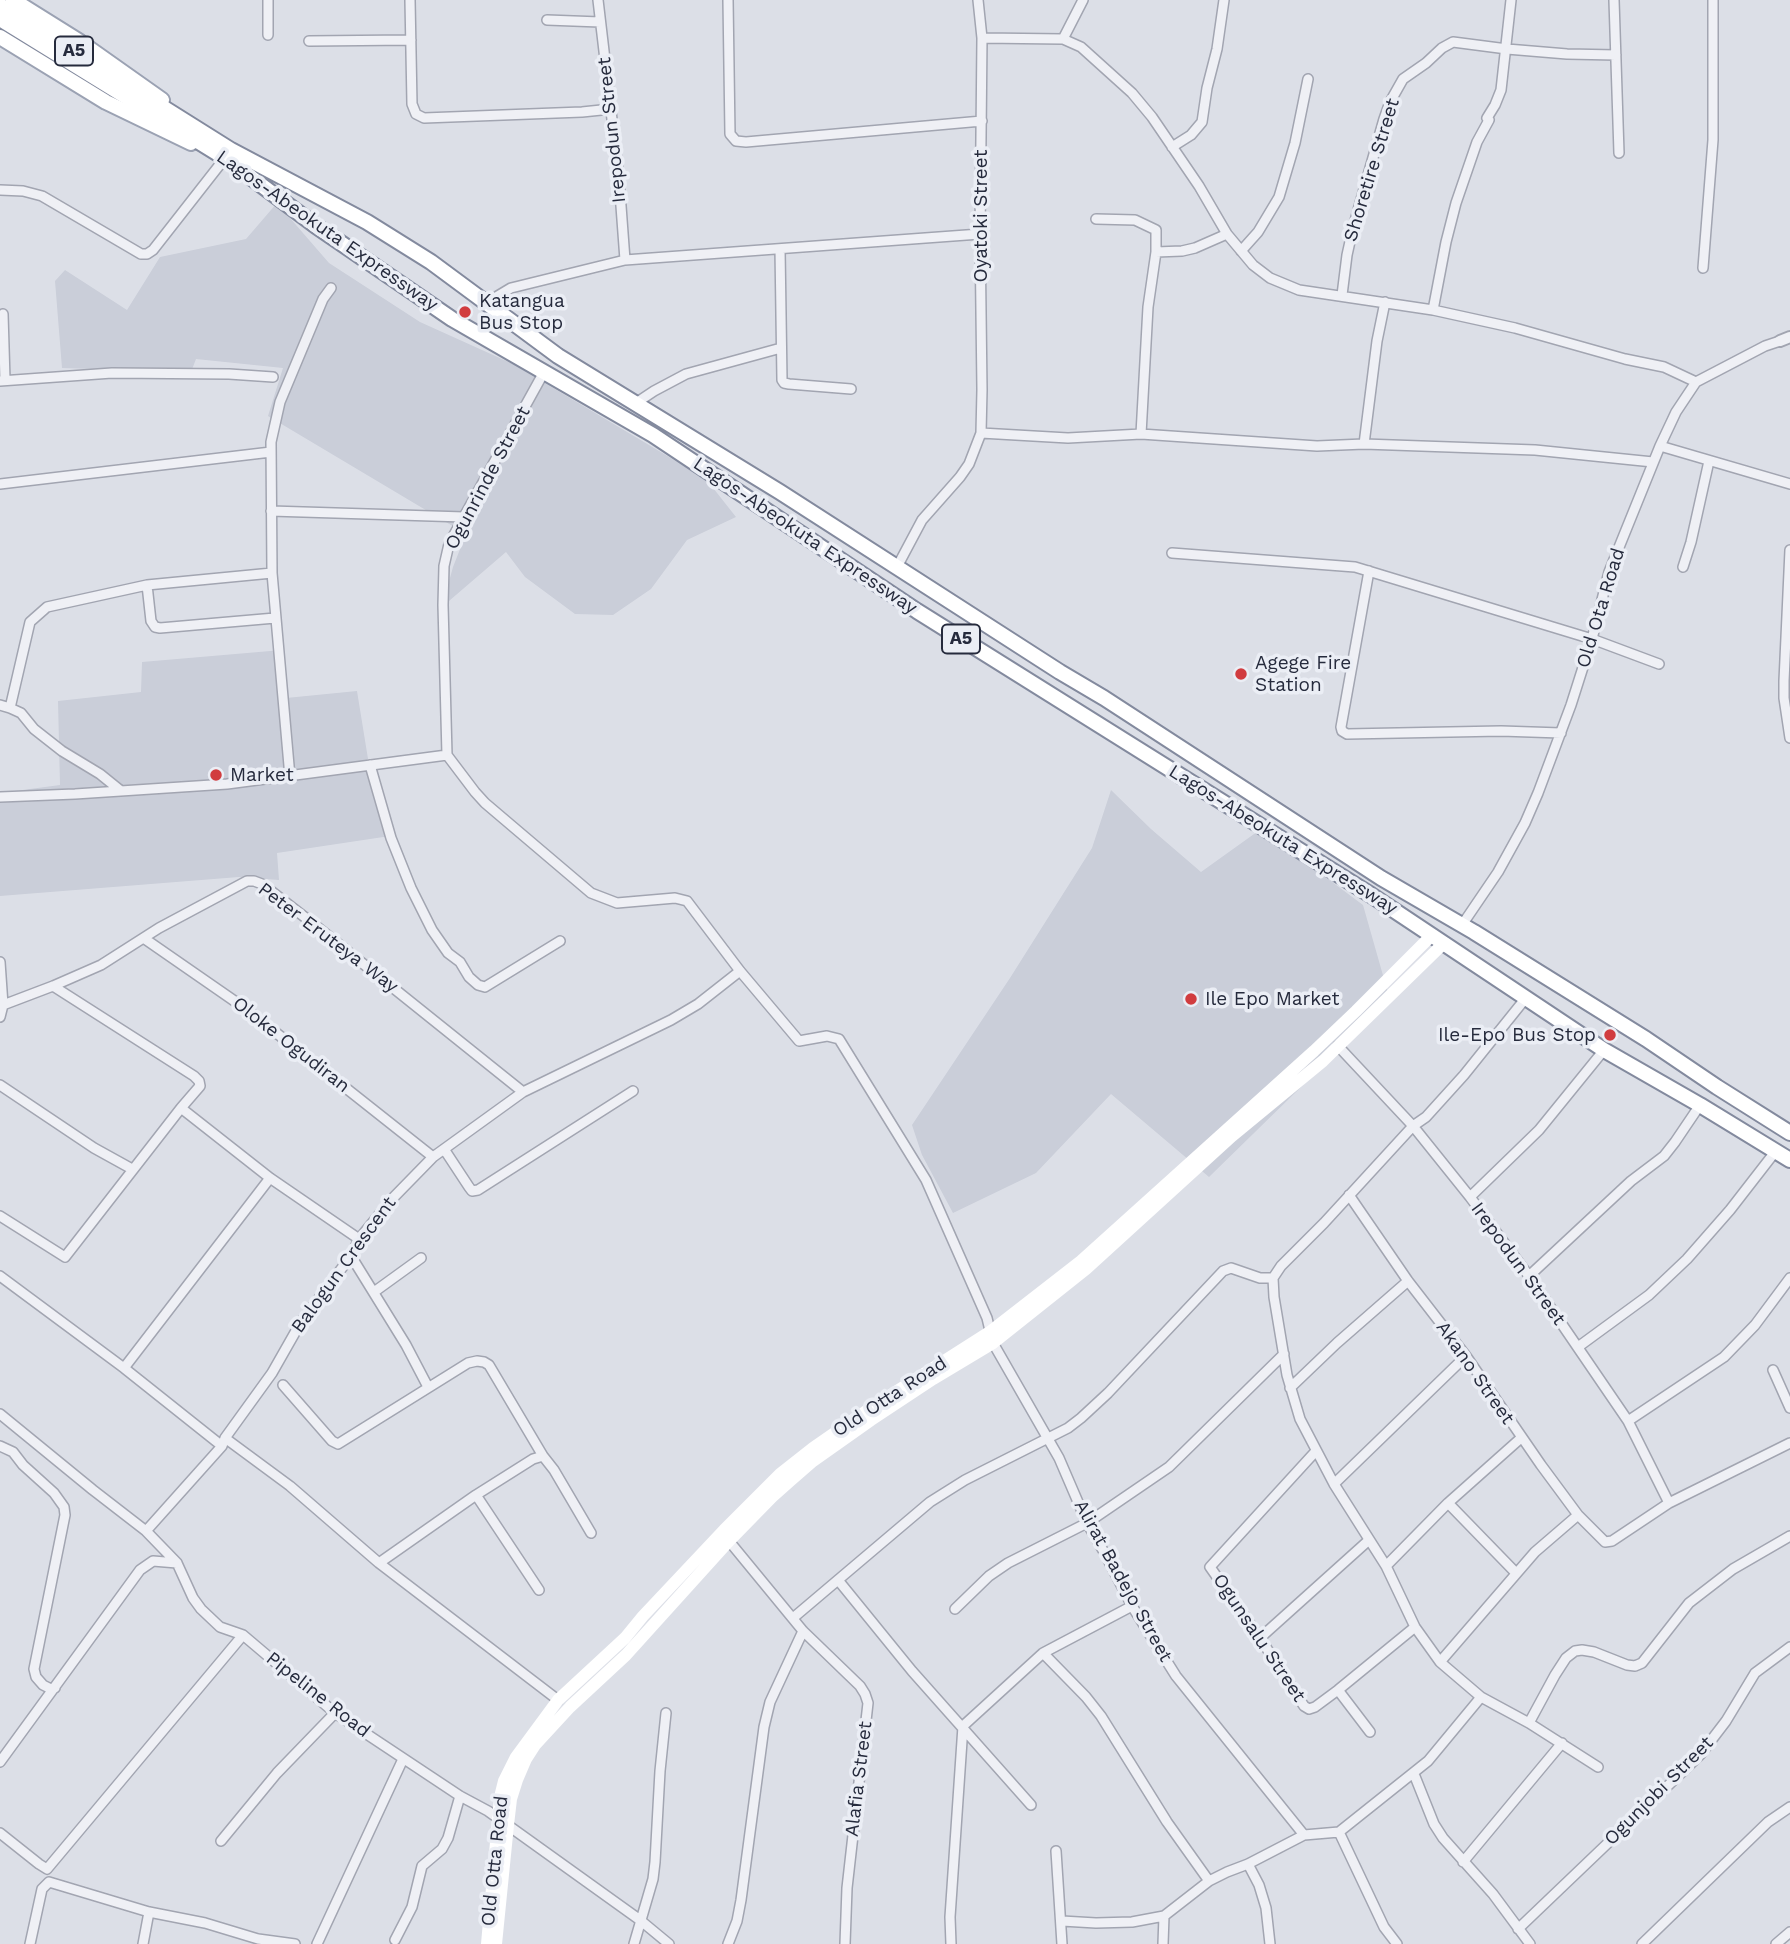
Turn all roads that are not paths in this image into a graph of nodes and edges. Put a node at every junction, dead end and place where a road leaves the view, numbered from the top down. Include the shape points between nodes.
1 (13, 0) edge
2 (268, 0) edge
3 (410, 0) edge
4 (598, 0) edge
5 (729, 0) edge
6 (978, 0) edge
7 (1083, 0) edge
8 (1511, 0) edge
9 (1614, 0) edge
10 (1713, 0) edge
11 (0, 5) edge
12 (1223, 5) edge
13 (0, 19) edge
14 (547, 20) dead end
15 (600, 22) junction
16 (268, 35) dead end
17 (0, 37) edge
18 (982, 38) junction
19 (1063, 39) junction
20 (411, 40) junction
21 (309, 41) dead end
22 (1507, 49) junction
23 (1616, 55) junction
24 (1308, 79) dead end
25 (611, 109) junction
26 (982, 121) junction
27 (1172, 147) junction
28 (1619, 153) dead end
29 (228, 154) junction
30 (0, 190) edge
31 (1096, 219) dead end
32 (980, 234) junction
33 (1227, 234) junction
34 (780, 248) junction
35 (1241, 251) junction
36 (1156, 252) junction
37 (625, 260) junction
38 (1703, 268) dead end
39 (331, 288) dead end
40 (1342, 295) junction
41 (1385, 302) junction
42 (486, 303) junction
43 (1433, 310) junction
44 (3, 314) dead end
45 (1786, 340) edge
46 (781, 348) junction
47 (544, 372) junction
48 (273, 377) dead end
49 (3, 380) edge
50 (1696, 382) junction
51 (850, 389) dead end
52 (636, 404) junction
53 (981, 433) junction
54 (1141, 434) junction
55 (1364, 444) junction
56 (1660, 446) junction
57 (271, 452) junction
58 (1709, 461) junction
59 (1653, 462) junction
60 (0, 484) edge
61 (1790, 484) edge
62 (271, 511) junction
63 (464, 517) junction
64 (1790, 550) edge
65 (1172, 553) dead end
66 (1683, 567) dead end
67 (897, 568) junction
68 (1369, 571) junction
69 (272, 573) junction
70 (147, 585) junction
71 (275, 618) junction
72 (1592, 639) junction
73 (1659, 664) dead end
74 (0, 705) edge
75 (10, 708) junction
76 (1561, 733) junction
77 (1790, 738) edge
78 (447, 755) junction
79 (370, 765) junction
80 (290, 776) junction
81 (121, 791) junction
82 (0, 797) edge
83 (1462, 925) junction
84 (145, 939) junction
85 (1438, 939) junction
86 (560, 941) dead end
87 (0, 962) edge
88 (740, 971) junction
89 (53, 986) junction
90 (1525, 999) junction
91 (3, 1005) junction
92 (0, 1017) edge
93 (1338, 1046) junction
94 (1604, 1051) junction
95 (0, 1085) edge
96 (633, 1091) dead end
97 (523, 1092) junction
98 (1700, 1105) junction
99 (181, 1108) junction
100 (1413, 1126) junction
101 (1789, 1129) edge
102 (444, 1149) junction
103 (1775, 1152) junction
104 (433, 1157) junction
105 (1790, 1160) edge
106 (132, 1169) junction
107 (270, 1178) junction
108 (1349, 1195) junction
109 (1470, 1197) junction
110 (0, 1216) edge
111 (359, 1240) junction
112 (351, 1256) junction
113 (421, 1258) dead end
114 (0, 1276) edge
115 (1529, 1276) junction
116 (1273, 1278) junction
117 (1790, 1278) edge
118 (1408, 1281) junction
119 (374, 1292) junction
120 (992, 1337) junction
121 (1578, 1347) junction
122 (1284, 1354) junction
123 (1466, 1356) junction
124 (124, 1368) junction
125 (1773, 1370) dead end
126 (283, 1385) dead end
127 (428, 1387) junction
128 (1290, 1388) junction
129 (1790, 1408) edge
130 (0, 1414) edge
131 (1628, 1420) junction
132 (1046, 1438) junction
133 (1521, 1438) junction
134 (224, 1442) junction
135 (1790, 1443) edge
136 (0, 1446) edge
137 (1316, 1451) junction
138 (543, 1456) junction
139 (1334, 1484) junction
140 (476, 1495) junction
141 (1448, 1503) junction
142 (1669, 1503) junction
143 (1578, 1515) junction
144 (1087, 1523) junction
145 (146, 1531) junction
146 (591, 1533) dead end
147 (1790, 1536) edge
148 (1369, 1540) junction
149 (729, 1541) junction
150 (177, 1563) junction
151 (379, 1563) junction
152 (1386, 1566) junction
153 (1516, 1573) junction
154 (838, 1580) junction
155 (539, 1590) dead end
156 (1132, 1606) junction
157 (955, 1609) dead end
158 (793, 1618) junction
159 (1415, 1627) junction
160 (803, 1631) junction
161 (243, 1635) junction
162 (1261, 1638) junction
163 (1790, 1647) edge
164 (1043, 1653) junction
165 (1440, 1662) junction
166 (55, 1688) junction
167 (1338, 1690) junction
168 (1481, 1697) junction
169 (558, 1700) junction
170 (335, 1713) junction
171 (666, 1713) dead end
172 (1529, 1723) junction
173 (963, 1726) junction
174 (1370, 1732) dead end
175 (1562, 1743) junction
176 (403, 1759) junction
177 (0, 1762) edge
178 (1598, 1767) dead end
179 (1414, 1774) junction
180 (460, 1796) junction
181 (1031, 1805) dead end
182 (1790, 1807) edge
183 (502, 1822) junction
184 (1339, 1832) junction
185 (0, 1833) edge
186 (1304, 1835) junction
187 (221, 1841) dead end
188 (1056, 1851) dead end
189 (1463, 1862) junction
190 (1248, 1864) junction
191 (1209, 1881) junction
192 (149, 1912) junction
193 (1164, 1916) junction
194 (640, 1920) junction
195 (1062, 1921) junction
196 (1518, 1929) junction
197 (1790, 1932) edge
198 (395, 1940) dead end
199 (258, 1941) edge
200 (30, 1944) edge
201 (143, 1944) edge
202 (295, 1944) edge
203 (317, 1944) edge
204 (487, 1944) edge
205 (496, 1944) edge
206 (634, 1944) edge
207 (669, 1944) edge
208 (727, 1944) edge
209 (845, 1944) edge
210 (951, 1944) edge
211 (1062, 1944) edge
212 (1163, 1944) edge
213 (1270, 1944) edge
214 (1397, 1944) edge
215 (1530, 1944) edge
216 (1642, 1944) edge
217 (1776, 1944) edge

1 - 29 main road via 80,42
2 - 16 street
3 - 20 street
4 - 15 street, Irepodun Street
5 - 26 street via 730,134 736,141
6 - 18 street, Oyatoki Street
7 - 19 street
8 - 22 street
9 - 23 street
10 - 38 street via 1713,140
11 - 29 main road, Lagos-Abeokuta Expressway / A5
12 - 27 street via 1202,122
13 - 29 main road, Lagos-Abeokuta Expressway / A5
14 - 15 street
15 - 25 street, Irepodun Street
17 - 29 main road via 106,102
18 - 19 street
18 - 26 street, Oyatoki Street
19 - 27 street via 1082,47 1120,81
20 - 21 street
20 - 25 street via 412,104 424,118
22 - 23 street, Shoretire Street
22 - 40 street, Shoretire Street via 1453,42 1403,79 1384,119 1353,228
22 - 43 street via 1503,82 1456,203
23 - 28 street
24 - 35 street via 1279,197
25 - 37 street, Irepodun Street
26 - 32 street, Oyatoki Street
27 - 33 street
29 - 30 street via 147,254 42,196
29 - 42 main road, Lagos-Abeokuta Expressway / A5 via 367,222
29 - 47 main road, Lagos-Abeokuta Expressway / A5 via 316,226 452,320
31 - 36 street via 1135,220 1156,230
32 - 34 street
32 - 53 street, Oyatoki Street
33 - 35 street
33 - 36 street via 1195,248
34 - 37 street
34 - 46 street
35 - 40 street via 1270,278 1299,290
36 - 54 street
37 - 42 street via 511,288
39 - 57 street via 280,402
40 - 41 street
41 - 43 street
41 - 55 street
42 - 52 main road, Lagos-Abeokuta Expressway / A5 via 558,356
43 - 50 street via 1664,367
44 - 49 street
45 - 50 street, Old Ota Road
46 - 51 street via 784,383
46 - 52 street via 686,374
47 - 63 street, Ogunrinde Street
47 - 85 main road, Lagos-Abeokuta Expressway / A5 via 653,435 917,611
48 - 49 street via 112,373
50 - 56 street, Old Ota Road via 1675,412
52 - 67 main road, Lagos-Abeokuta Expressway / A5
53 - 54 street via 1068,438
53 - 67 street via 969,464 922,520
54 - 55 street via 1271,444
55 - 59 street via 1535,450
56 - 58 street
56 - 59 street, Old Ota Road
57 - 60 street
57 - 62 street
58 - 61 street
58 - 66 street
59 - 72 street, Old Ota Road via 1609,572
62 - 63 street
62 - 69 street
63 - 78 street, Ogunrinde Street via 449,544 444,566
64 - 77 street via 1784,689
65 - 68 street
67 - 83 main road, Lagos-Abeokuta Expressway / A5 via 1381,878
68 - 72 street
68 - 76 street via 1342,731
69 - 70 street
69 - 71 street
70 - 71 street via 155,627
70 - 75 street via 47,607 30,622
71 - 80 street
72 - 73 street
72 - 76 street, Old Ota Road
74 - 75 street
75 - 81 street
76 - 83 street, Old Ota Road via 1520,833
78 - 79 street
78 - 88 street via 485,803 591,893 617,903 687,901
79 - 80 street
79 - 86 street via 411,888 432,930 469,977 485,987
80 - 81 street
81 - 82 street
83 - 101 main road, Lagos-Abeokuta Expressway / A5
84 - 89 street, Peter Eruteya Way
84 - 97 street, Peter Eruteya Way via 247,881 262,884
84 - 104 street, Oloke Ogudiran via 246,1009
85 - 90 main road, Lagos-Abeokuta Expressway / A5
85 - 93 main road
85 - 120 main road, Old Otta Road
87 - 91 street
88 - 97 street, Balogun Crescent via 671,1020
88 - 120 street, Alirat Badejo Street via 799,1041 827,1036 839,1039 926,1180
89 - 91 street, Peter Eruteya Way
89 - 99 street via 194,1076 200,1086
90 - 94 main road, Lagos-Abeokuta Expressway / A5
90 - 100 street via 1464,1075
91 - 92 street
93 - 100 street, Irepodun Street
93 - 120 main road via 1086,1269
94 - 98 main road, Lagos-Abeokuta Expressway / A5
94 - 109 street via 1539,1129
95 - 106 street
96 - 102 street via 478,1190 472,1191
97 - 102 street, Balogun Crescent
98 - 103 main road, Lagos-Abeokuta Expressway / A5
98 - 115 street via 1664,1156
99 - 106 street
99 - 107 street
100 - 108 street
100 - 109 street, Irepodun Street
102 - 104 street, Balogun Crescent
103 - 105 main road, Lagos-Abeokuta Expressway / A5
103 - 121 street via 1687,1259 1643,1301
104 - 111 street, Balogun Crescent
106 - 110 street via 65,1257
107 - 111 street
107 - 124 street
108 - 116 street
108 - 118 street, Akano Street
109 - 115 street, Irepodun Street
111 - 112 street, Balogun Crescent
112 - 119 street
112 - 134 street, Balogun Crescent via 301,1322
113 - 119 street
114 - 124 street
115 - 121 street, Irepodun Street
116 - 122 street
116 - 132 street via 1231,1268 1223,1271 1108,1393 1068,1428
117 - 131 street via 1724,1357
118 - 123 street, Akano Street
118 - 128 street
119 - 127 street
120 - 132 street, Alirat Badejo Street
120 - 149 main road, Old Otta Road via 813,1461
120 - 169 main road, Old Otta Road via 875,1405 790,1466 723,1530 625,1638
121 - 131 street, Irepodun Street
122 - 128 street
122 - 144 street via 1179,1459
123 - 133 street, Akano Street
123 - 139 street
124 - 134 street
125 - 129 street
126 - 127 street via 338,1444
127 - 138 street via 468,1363 489,1365
128 - 137 street
130 - 145 street, Pipeline Road
131 - 142 street, Irepodun Street
132 - 144 street, Alirat Badejo Street
132 - 154 street via 930,1502
133 - 141 street
133 - 143 street, Akano Street
134 - 145 street, Balogun Crescent
134 - 151 street via 290,1486
135 - 142 street
136 - 166 street via 18,1457 64,1507 34,1670 43,1685
137 - 139 street
137 - 162 street, Ogunsalu Street via 1210,1567
138 - 140 street
138 - 146 street
139 - 148 street
140 - 151 street
140 - 155 street
141 - 152 street
141 - 153 street
142 - 143 street, Akano Street via 1609,1542
143 - 153 street
144 - 156 street, Alirat Badejo Street
144 - 157 street via 1008,1563
145 - 150 street, Pipeline Road
147 - 172 street via 1733,1569 1689,1603 1642,1663 1627,1665 1594,1652 1575,1651 1555,1675
148 - 152 street
148 - 162 street
149 - 158 street, Alafia Street
149 - 183 main road, Old Otta Road via 626,1655 536,1745
150 - 161 street, Pipeline Road via 201,1609 220,1627
150 - 166 street via 153,1561 140,1570
151 - 169 street
152 - 159 street
153 - 165 street
154 - 158 street
154 - 173 street
156 - 164 street
156 - 186 street, Alirat Badejo Street via 1177,1676
158 - 160 street, Alafia Street
159 - 165 street
159 - 167 street
160 - 208 street via 770,1702 741,1900
160 - 209 street, Alafia Street via 860,1686 868,1703
161 - 170 street, Pipeline Road
161 - 185 street via 47,1869
162 - 167 street, Ogunsalu Street via 1304,1706 1309,1709
163 - 196 street, Ogunjobi Street via 1755,1672 1700,1755
164 - 173 street
164 - 191 street via 1101,1716
165 - 168 street
166 - 177 street
167 - 174 street
168 - 172 street
168 - 179 street
169 - 183 main road, Old Otta Road via 504,1781
170 - 176 street, Pipeline Road
170 - 187 street
171 - 194 street via 656,1862
172 - 175 street
173 - 181 street
173 - 210 street
175 - 178 street
175 - 189 street
176 - 180 street, Pipeline Road
176 - 203 street
179 - 184 street
179 - 189 street via 1438,1832
180 - 183 street, Pipeline Road
180 - 198 street via 448,1838 422,1867 412,1907
182 - 216 street via 1768,1822
183 - 194 street, Pipeline Road
183 - 204 main road, Old Otta Road
183 - 205 main road, Old Otta Road
184 - 186 street
184 - 214 street via 1384,1927
186 - 190 street
188 - 195 street
189 - 196 street
190 - 191 street
190 - 213 street via 1266,1908
191 - 193 street
192 - 199 street via 205,1923
192 - 200 street via 49,1882 42,1889
192 - 201 street
193 - 195 street via 1132,1922
193 - 212 street
194 - 206 street
194 - 207 street, Pipeline Road
195 - 211 street
196 - 215 street
197 - 217 street
199 - 202 street

